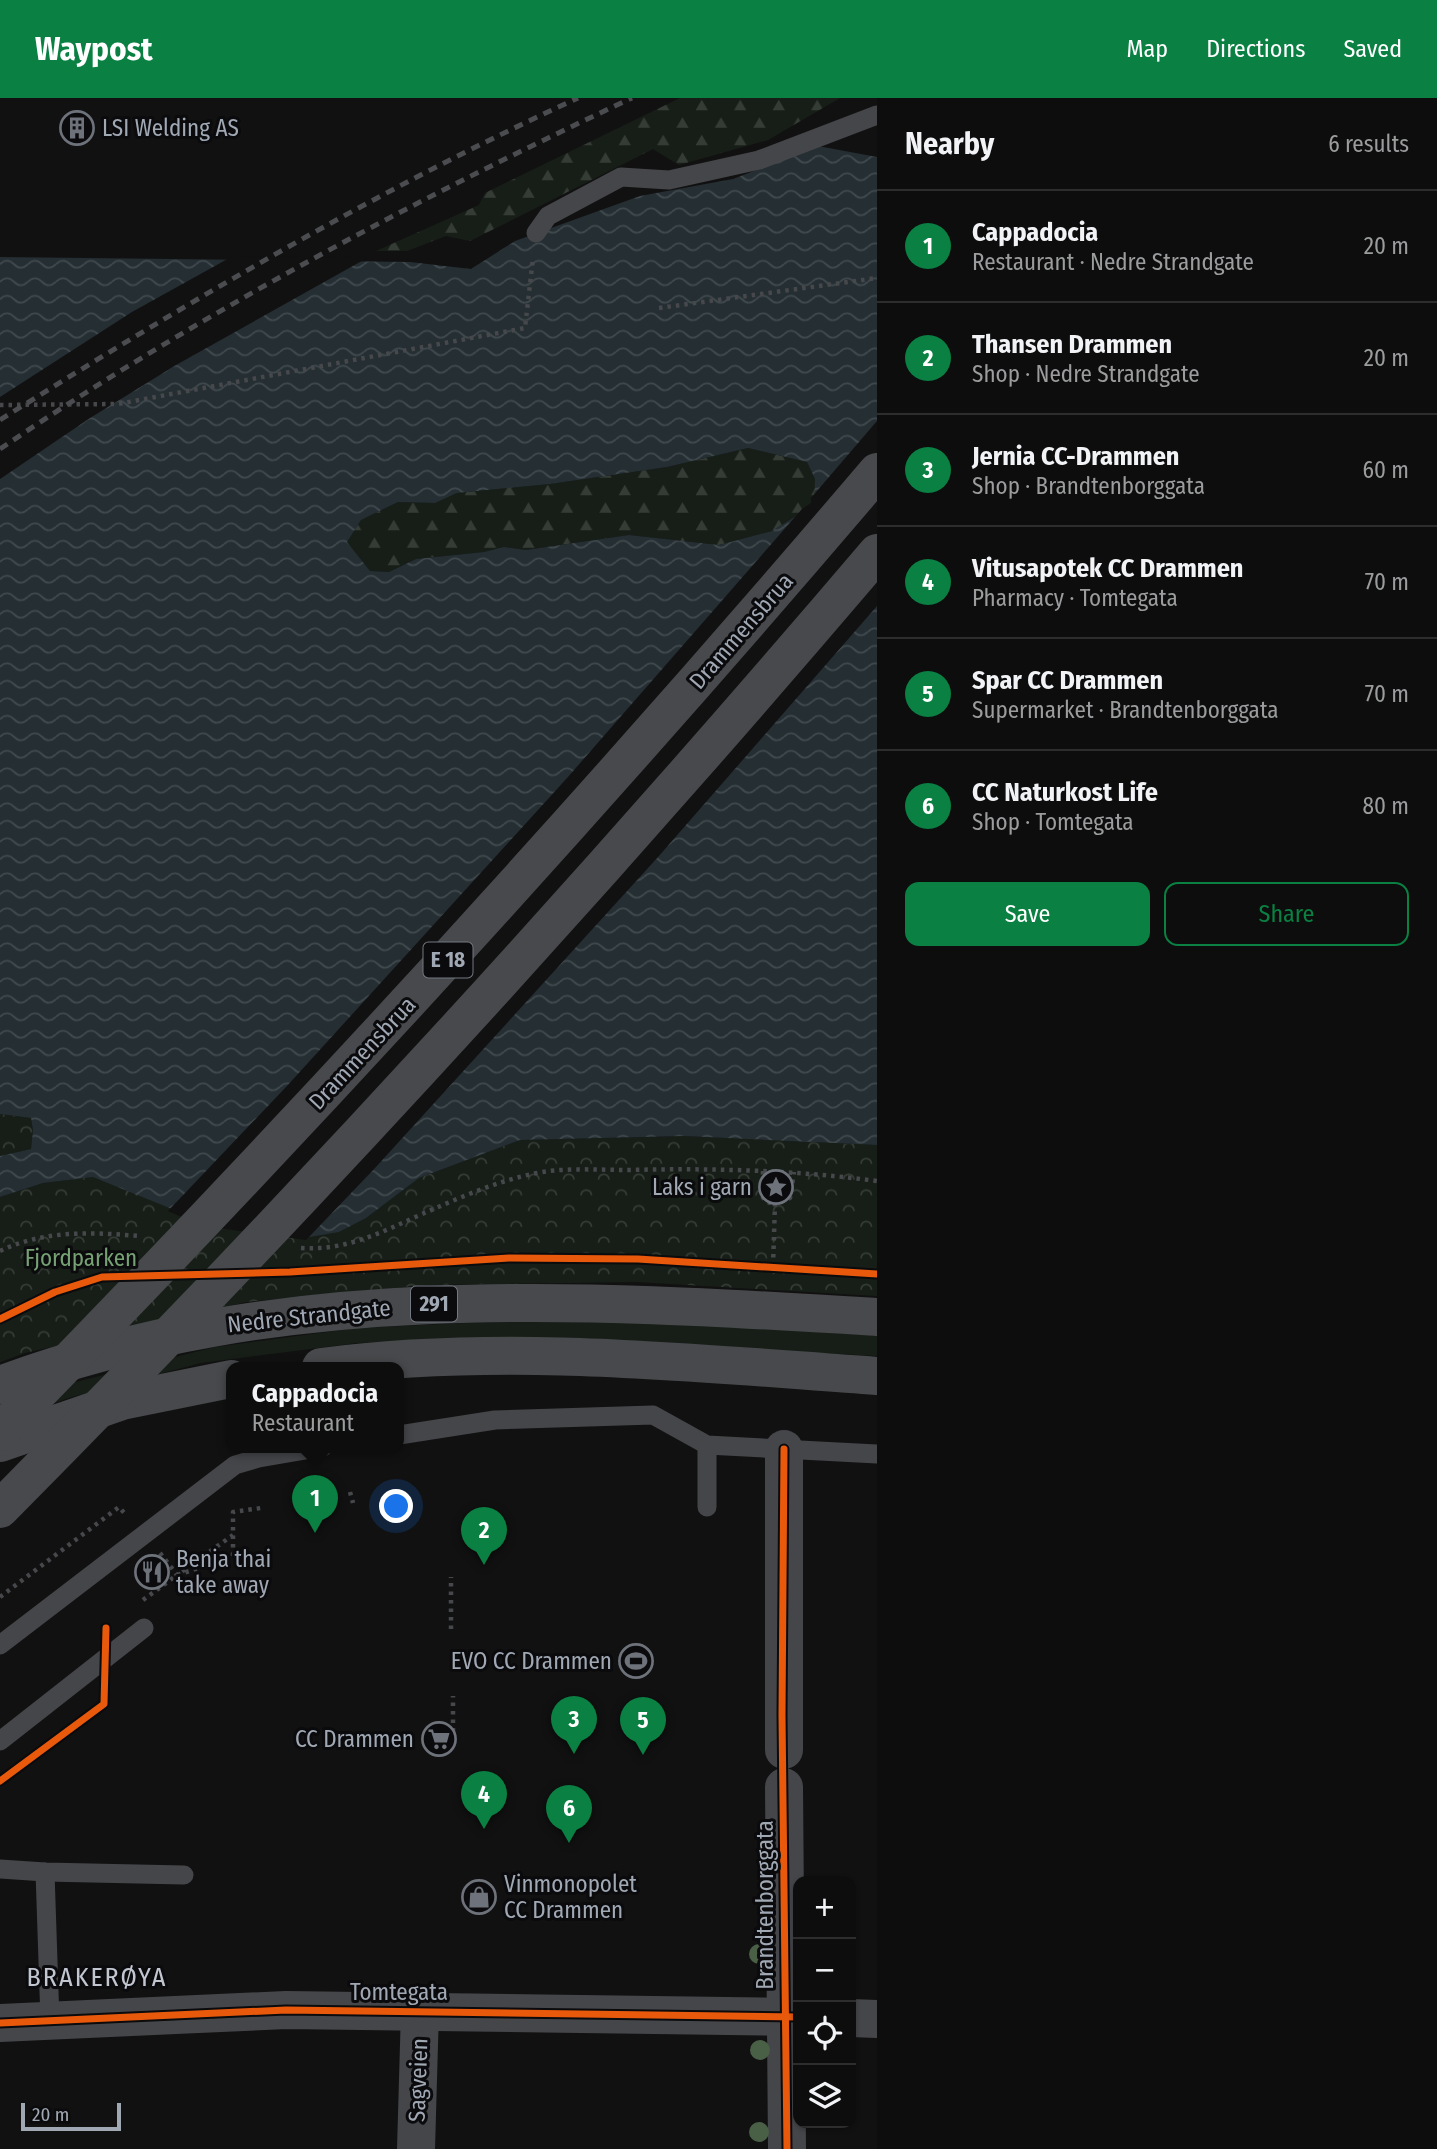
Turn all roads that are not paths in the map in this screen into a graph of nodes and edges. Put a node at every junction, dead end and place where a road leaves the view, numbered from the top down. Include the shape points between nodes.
1 (877, 115) edge
2 (536, 233) road end
3 (877, 472) edge
4 (877, 553) edge
5 (877, 1317) edge
6 (372, 1362) edge
7 (877, 1376) edge
8 (226, 1380) edge
9 (0, 1385) edge
10 (0, 1432) edge
11 (404, 1434) edge
12 (0, 1443) edge
13 (707, 1445) junction
14 (784, 1449) junction
15 (288, 1453) edge
16 (877, 1454) edge
17 (707, 1507) dead end
18 (0, 1509) edge
19 (144, 1628) dead end
20 (0, 1644) edge
21 (0, 1741) edge
22 (0, 1868) edge
23 (45, 1872) junction
24 (184, 1875) dead end
25 (420, 2010) junction
26 (791, 2017) edge
27 (856, 2018) edge
28 (877, 2019) edge
29 (50, 2021) junction
30 (0, 2023) edge
31 (416, 2149) edge
32 (788, 2149) edge

1 - 2 lane via 759,160 669,180 621,177 548,216
3 - 10 highway, Drammensbrua / E 18, bridge via 452,956
4 - 18 highway, E 18, bridge via 639,828 455,1030
5 - 9 highway, Nedre Strandgate / 291 via 537,1302 325,1311 124,1345
6 - 7 highway via 532,1356
8 - 12 highway via 122,1401
11 - 13 lane via 495,1420 653,1415
13 - 14 lane
13 - 17 lane
14 - 16 lane
14 - 26 street, Brandtenborggata via 784,1768
15 - 20 lane via 235,1465 150,1540
19 - 21 lane
22 - 23 lane
23 - 24 lane
23 - 29 lane
25 - 26 street, Tomtegata
25 - 29 street, Tomtegata via 286,2010
25 - 31 street, Sagveien
26 - 32 street, Brandtenborggata
27 - 28 street
29 - 30 street, Tomtegata

